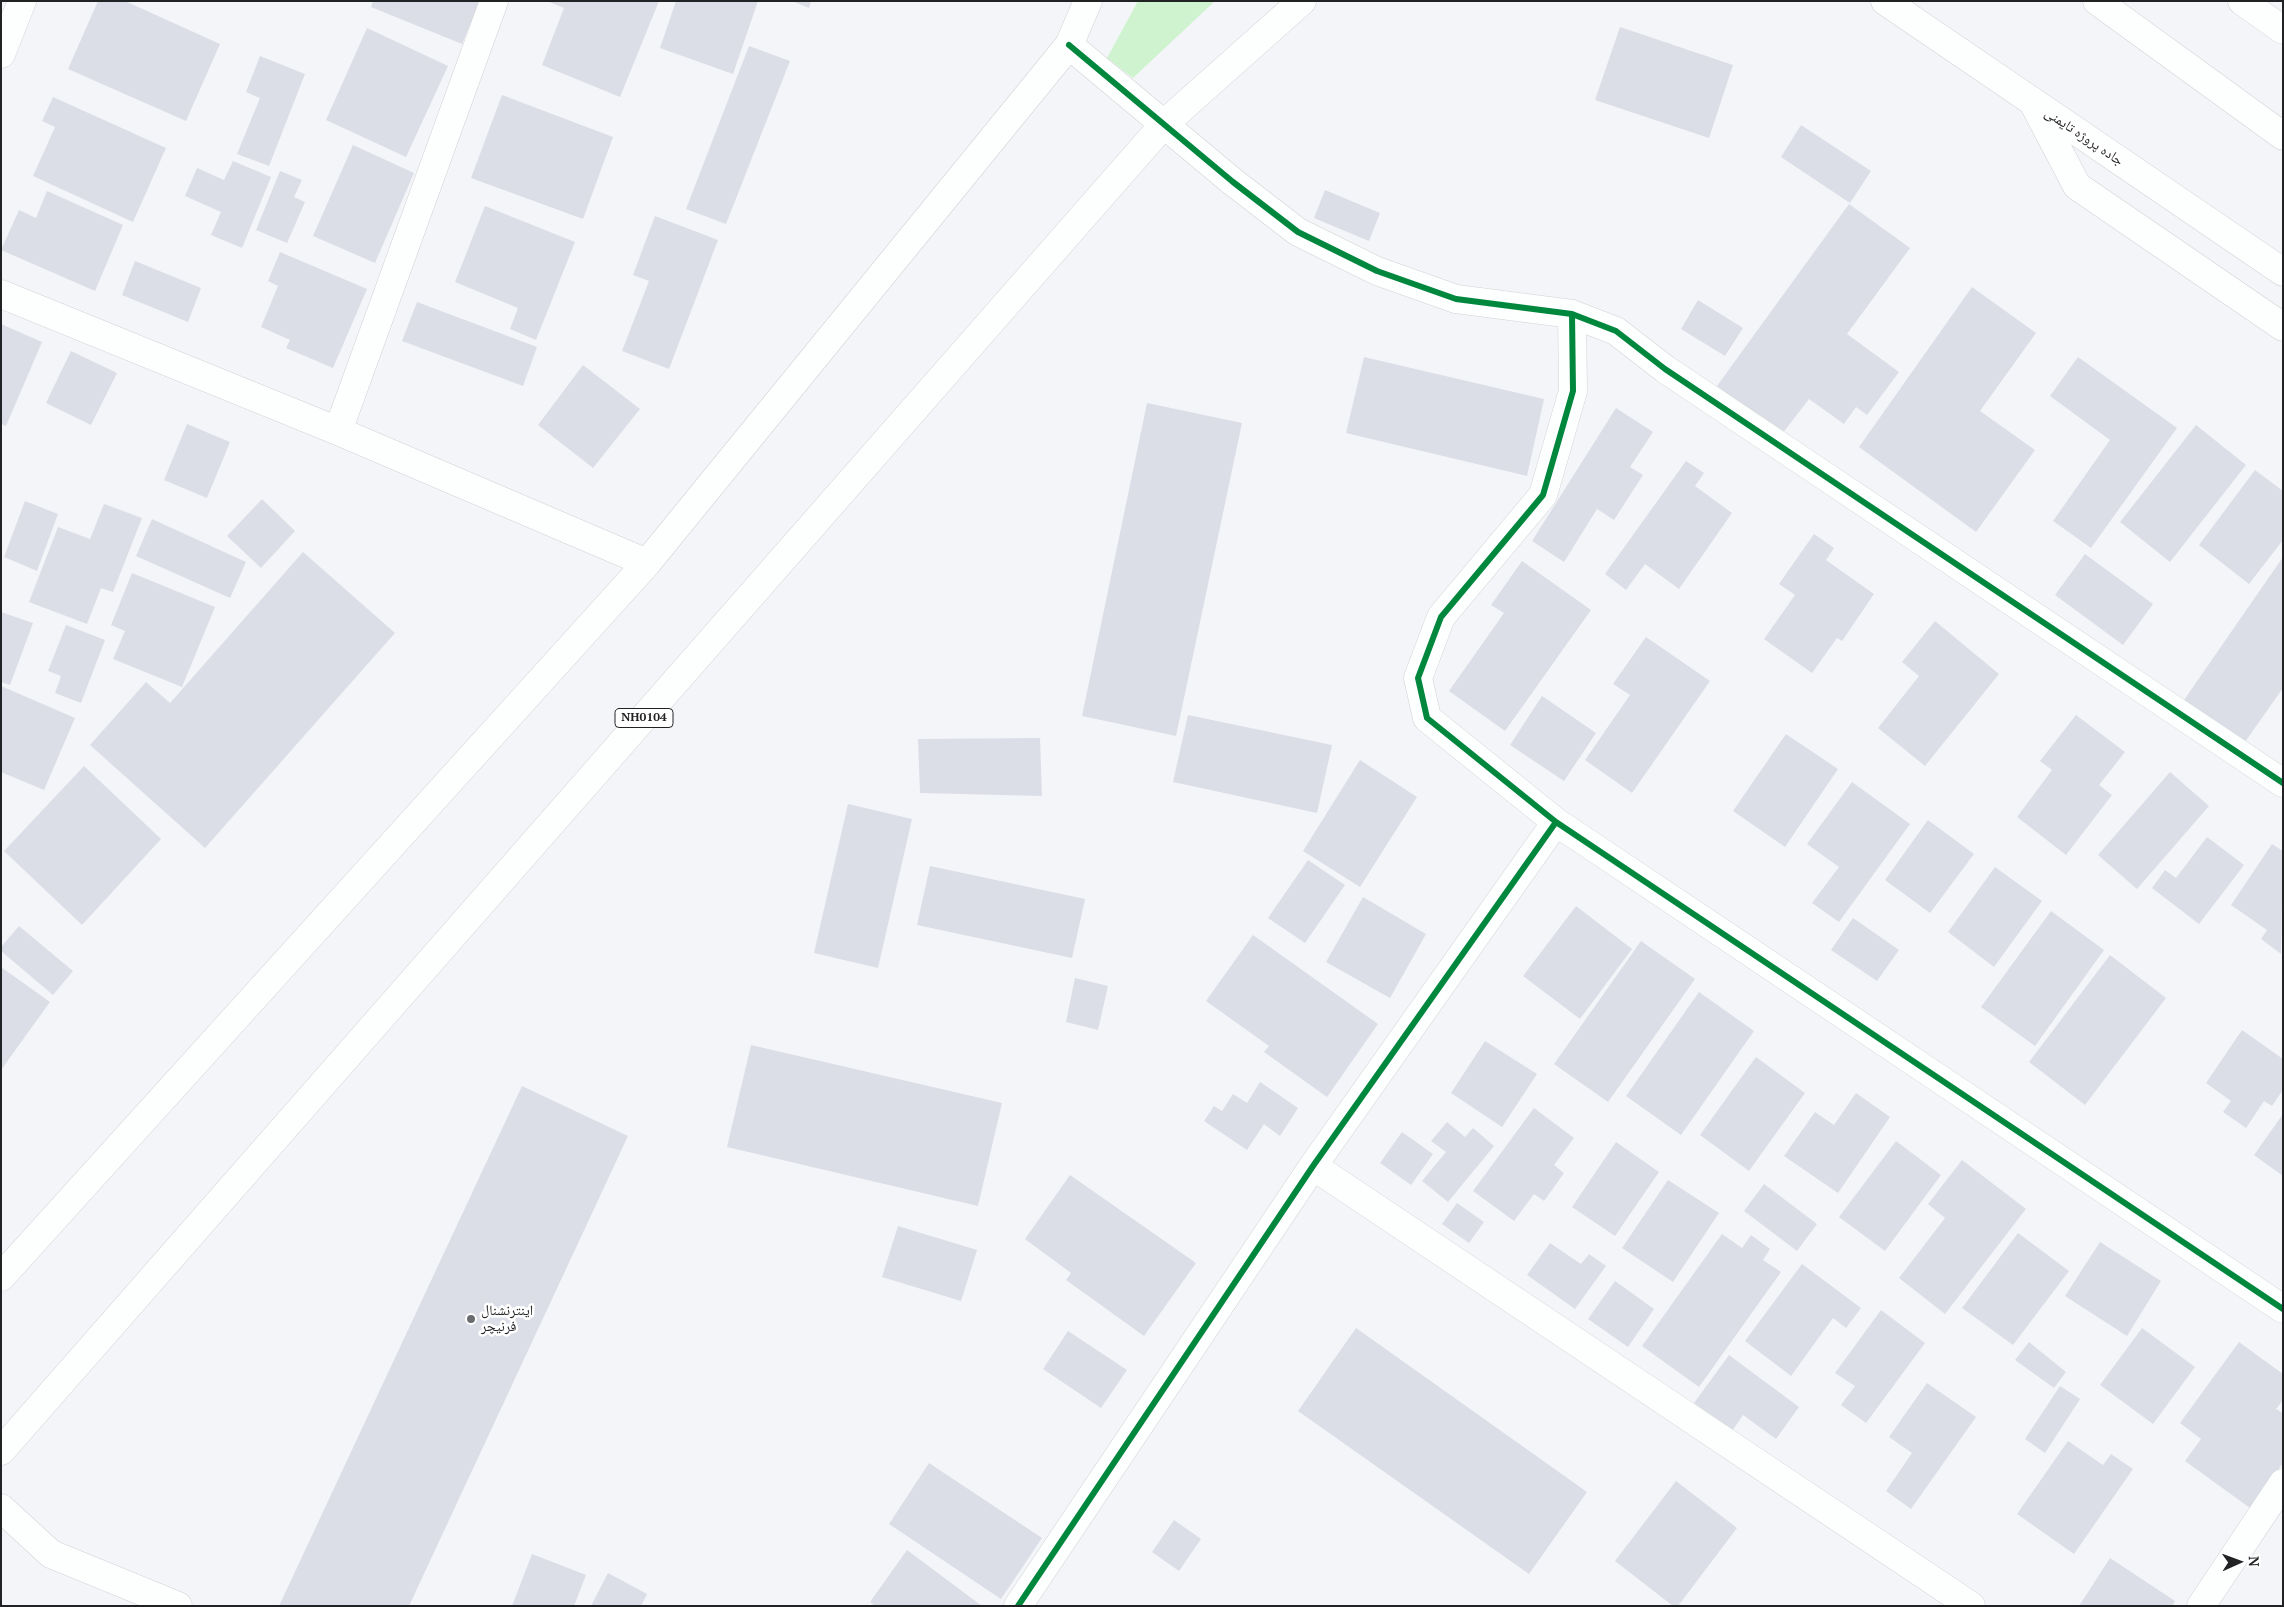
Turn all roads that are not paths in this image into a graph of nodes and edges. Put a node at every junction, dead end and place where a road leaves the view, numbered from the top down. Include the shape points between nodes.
1 (22, 1) edge
2 (494, 1) edge
3 (1088, 1) edge
4 (1302, 1) edge
5 (1884, 1) edge
6 (2097, 1) edge
7 (2242, 1) edge
8 (2283, 30) edge
9 (1069, 45) junction
10 (1, 54) edge
11 (2033, 102) junction
12 (1165, 123) junction
13 (2283, 136) edge
14 (2283, 272) edge
15 (1, 294) edge
16 (1572, 314) junction
17 (2283, 327) edge
18 (338, 431) junction
19 (646, 563) junction
20 (2283, 783) edge
21 (1556, 822) junction
22 (1313, 1166) junction
23 (1, 1278) edge
24 (2283, 1309) edge
25 (1, 1451) edge
26 (2283, 1483) edge
27 (1, 1508) edge
28 (178, 1606) edge
29 (1018, 1606) edge
30 (1971, 1606) edge
31 (2200, 1606) edge

1 - 10 main road
2 - 18 main road
3 - 9 main road
4 - 12 main road, NH0104
5 - 11 main road, جاده پروژه تایمنی
6 - 13 main road
7 - 8 main road
9 - 12 main road
9 - 19 main road
11 - 14 main road, جاده پروژه تایمنی
11 - 17 main road via 2077,186
12 - 16 main road via 1233,182 1298,232 1377,271 1456,299
12 - 25 main road, NH0104
15 - 18 main road
16 - 20 main road via 1616,332 1665,369
16 - 21 main road via 1573,391 1542,495 1441,617 1418,678 1427,718
18 - 19 main road
19 - 23 main road
21 - 22 main road
21 - 24 main road
22 - 29 main road
22 - 30 main road
26 - 31 main road
27 - 28 main road via 51,1554

